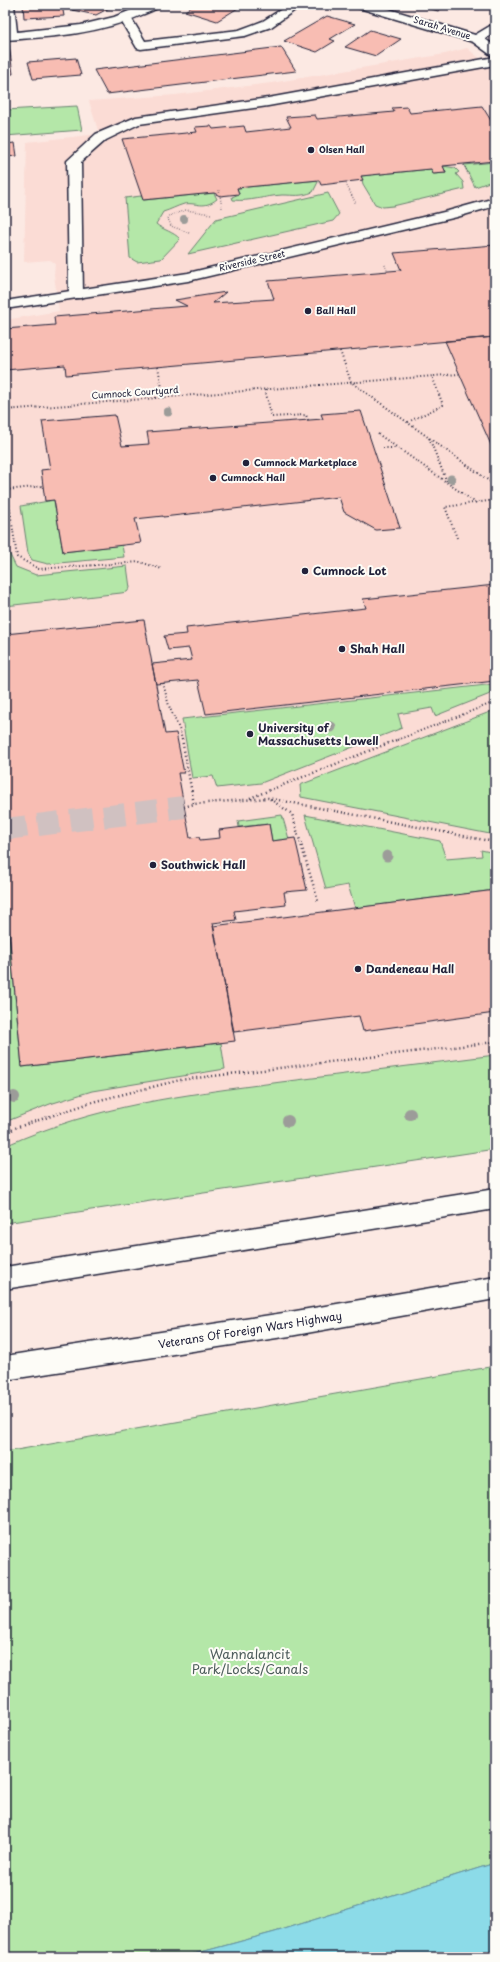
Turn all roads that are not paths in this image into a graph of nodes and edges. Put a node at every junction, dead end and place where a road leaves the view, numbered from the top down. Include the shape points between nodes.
1 (8, 5) edge
2 (154, 5) edge
3 (296, 5) edge
4 (363, 5) edge
5 (126, 19) junction
6 (495, 27) edge
7 (8, 35) edge
8 (477, 39) junction
9 (495, 52) edge
10 (495, 61) edge
11 (495, 202) edge
12 (76, 295) junction
13 (5, 305) edge
14 (495, 1199) edge
15 (5, 1278) edge
16 (495, 1288) edge
17 (5, 1368) edge

1 - 7 main road
2 - 5 main road
3 - 5 main road via 268,24 241,33 141,45
4 - 8 main road, Sarah Avenue
5 - 7 main road via 84,30
6 - 8 main road
8 - 9 main road, Sarah Avenue
10 - 12 main road via 268,102 136,121 101,137 74,162
11 - 12 main road, Riverside Street via 188,277
12 - 13 main road, Riverside Street
14 - 15 main road
16 - 17 main road, Veterans Of Foreign Wars Highway via 290,1324

